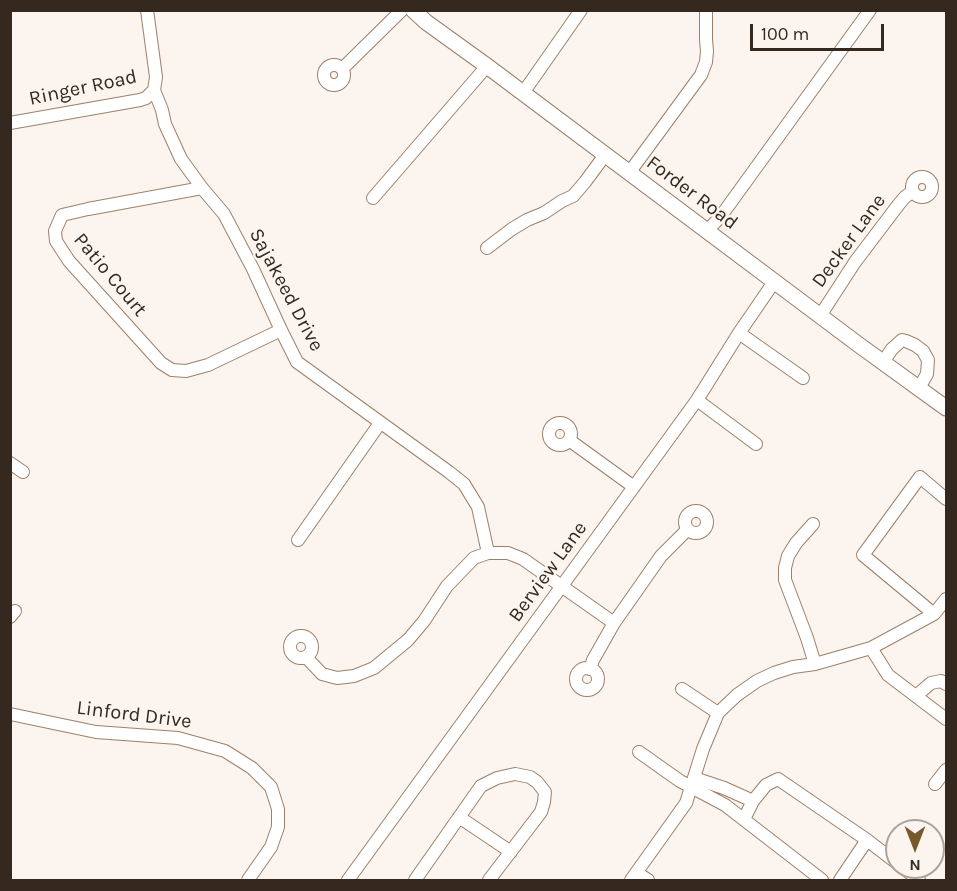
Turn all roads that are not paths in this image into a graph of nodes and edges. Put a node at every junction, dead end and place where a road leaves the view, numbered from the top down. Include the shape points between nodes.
1 (147, 10) edge
2 (402, 10) edge
3 (413, 10) edge
4 (581, 10) edge
5 (706, 10) edge
6 (870, 10) edge
7 (487, 66) junction
8 (342, 69) dead end
9 (154, 90) junction
10 (523, 93) junction
11 (10, 123) edge
12 (605, 155) junction
13 (629, 173) junction
14 (202, 188) junction
15 (912, 192) dead end
16 (373, 198) dead end
17 (707, 231) junction
18 (487, 248) dead end
19 (774, 282) junction
20 (820, 316) junction
21 (281, 330) junction
22 (739, 333) junction
23 (883, 362) junction
24 (803, 378) dead end
25 (919, 388) junction
26 (697, 400) junction
27 (946, 408) edge
28 (380, 423) junction
29 (568, 441) dead end
30 (756, 444) dead end
31 (10, 463) edge
32 (23, 472) dead end
33 (634, 487) junction
34 (946, 500) edge
35 (813, 524) dead end
36 (687, 530) dead end
37 (298, 540) dead end
38 (488, 553) junction
39 (562, 586) junction
40 (946, 598) edge
41 (934, 614) junction
42 (614, 623) junction
43 (871, 648) junction
44 (306, 657) dead end
45 (815, 664) junction
46 (590, 669) dead end
47 (946, 684) edge
48 (682, 688) dead end
49 (916, 696) junction
50 (718, 713) junction
51 (10, 714) edge
52 (946, 719) edge
53 (639, 752) dead end
54 (946, 770) edge
55 (692, 783) junction
56 (935, 784) dead end
57 (753, 801) junction
58 (459, 817) junction
59 (744, 819) junction
60 (867, 840) junction
61 (511, 852) junction
62 (885, 854) edge
63 (634, 877) edge
64 (248, 880) edge
65 (348, 880) edge
66 (415, 880) edge
67 (489, 880) edge
68 (648, 880) edge
69 (822, 880) edge
70 (840, 880) edge

1 - 9 street, Ringer Road via 156,77
2 - 8 street
3 - 7 main road, Forder Road
4 - 10 street
5 - 13 street via 707,51 701,75
6 - 17 street
7 - 10 main road, Forder Road
7 - 16 street
9 - 11 street, Ringer Road via 140,100
9 - 14 street, Sajakeed Drive via 172,141
10 - 12 main road, Forder Road
12 - 13 main road, Forder Road
12 - 18 street via 573,196 512,229
13 - 17 main road, Forder Road
14 - 21 street, Sajakeed Drive via 224,214
14 - 21 street, Patio Court via 62,215 55,231 56,241 69,261 161,363 172,370 186,372 208,365
15 - 20 street, Decker Lane via 855,262
17 - 19 main road, Forder Road
19 - 20 main road, Forder Road
19 - 22 street, Berview Lane
20 - 23 main road, Forder Road
21 - 28 street, Sajakeed Drive via 297,362
22 - 24 street
22 - 26 street, Berview Lane
23 - 25 main road, Forder Road
23 - 25 street via 902,340 915,345 928,360 927,374
25 - 27 main road, Forder Road
26 - 30 street
26 - 33 street, Berview Lane
28 - 37 street
28 - 38 street, Sajakeed Drive via 464,484 477,507
29 - 33 street
31 - 32 street
33 - 39 street, Berview Lane
34 - 41 street via 920,477 863,555
35 - 45 street via 788,556 784,580
36 - 42 street via 661,556
38 - 39 street via 508,553 523,559
38 - 44 street via 474,558 447,586 408,640 374,668 337,678 322,674
39 - 42 street
39 - 65 street, Berview Lane
40 - 41 street
41 - 43 street
42 - 46 street
43 - 45 street
43 - 49 street via 888,675
45 - 50 street via 793,667 757,681
47 - 49 street via 931,683
48 - 50 street
49 - 52 street
50 - 55 street
51 - 64 street, Linford Drive via 96,732 178,738 225,751 252,768 271,787 278,809 278,827 271,847
53 - 55 street
54 - 56 street
55 - 57 street via 724,788
55 - 59 street
55 - 63 street via 686,803
57 - 59 street
57 - 60 street via 778,778
58 - 61 street
58 - 61 street via 481,786 515,774 530,777 545,792 544,802 541,812
58 - 66 street
59 - 69 street
60 - 62 street
60 - 70 street
61 - 67 street
63 - 68 street

